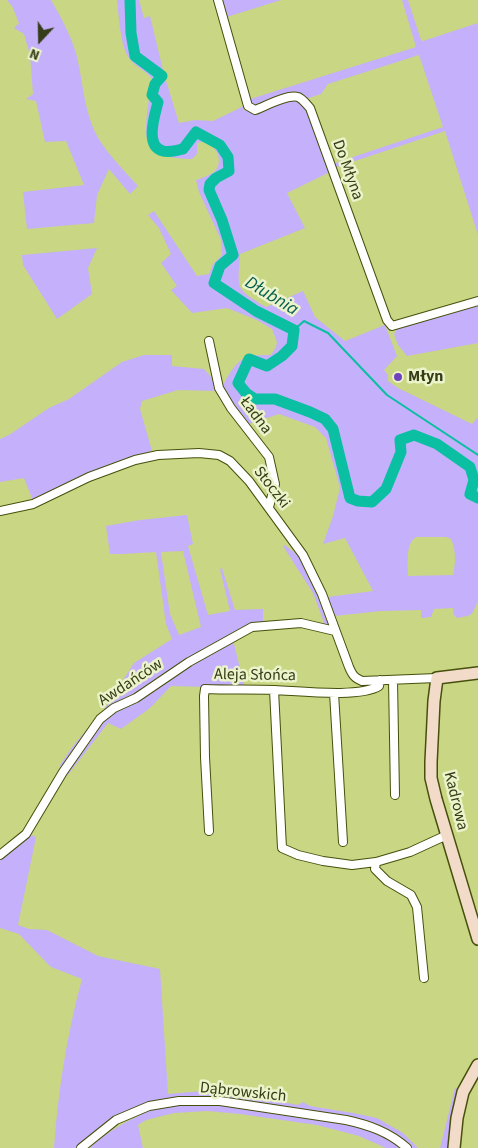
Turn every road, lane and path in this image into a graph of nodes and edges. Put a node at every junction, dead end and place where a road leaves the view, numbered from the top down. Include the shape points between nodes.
1 (218, 0) edge
2 (478, 302) edge
3 (209, 341) dead end
4 (269, 507) junction
5 (0, 511) edge
6 (335, 631) junction
7 (478, 673) edge
8 (436, 678) junction
9 (380, 680) junction
10 (393, 680) junction
11 (274, 690) junction
12 (334, 692) junction
13 (395, 795) dead end
14 (209, 830) dead end
15 (447, 835) junction
16 (343, 842) dead end
17 (0, 855) edge
18 (376, 862) junction
19 (478, 940) edge
20 (424, 978) dead end
21 (478, 1065) edge
22 (81, 1148) edge
23 (407, 1148) edge
24 (454, 1148) edge

1 - 2 street, Do Młyna via 248,106 255,110 289,96 298,97 310,108 386,320 392,326
3 - 4 street, Ładna via 219,388 269,457 275,484
4 - 5 street, Stoczki via 230,461 219,455 199,453 135,460 89,477 33,504
4 - 6 street, Stoczki via 303,556 322,594
6 - 9 street, Stoczki via 356,679
6 - 17 street, Awdańców via 301,623 252,627 189,662 136,698 114,708 100,719 62,772 26,834
7 - 8 street
8 - 10 street, Stoczki
8 - 15 street, Kadrowa via 431,778
9 - 10 street, Stoczki
9 - 12 street, Aleja Słońca via 379,686 369,691
10 - 13 street
11 - 12 street, Aleja Słońca
11 - 14 street, Aleja Słońca via 205,689
11 - 18 street via 282,848 323,861 352,865
12 - 16 street
15 - 18 street via 410,852
15 - 19 street, Kadrowa
18 - 20 street via 375,869 387,881 411,894 417,907
21 - 24 street via 463,1092
22 - 23 street, Dąbrowskich via 116,1120 149,1106 179,1100 220,1101 346,1120 381,1130

